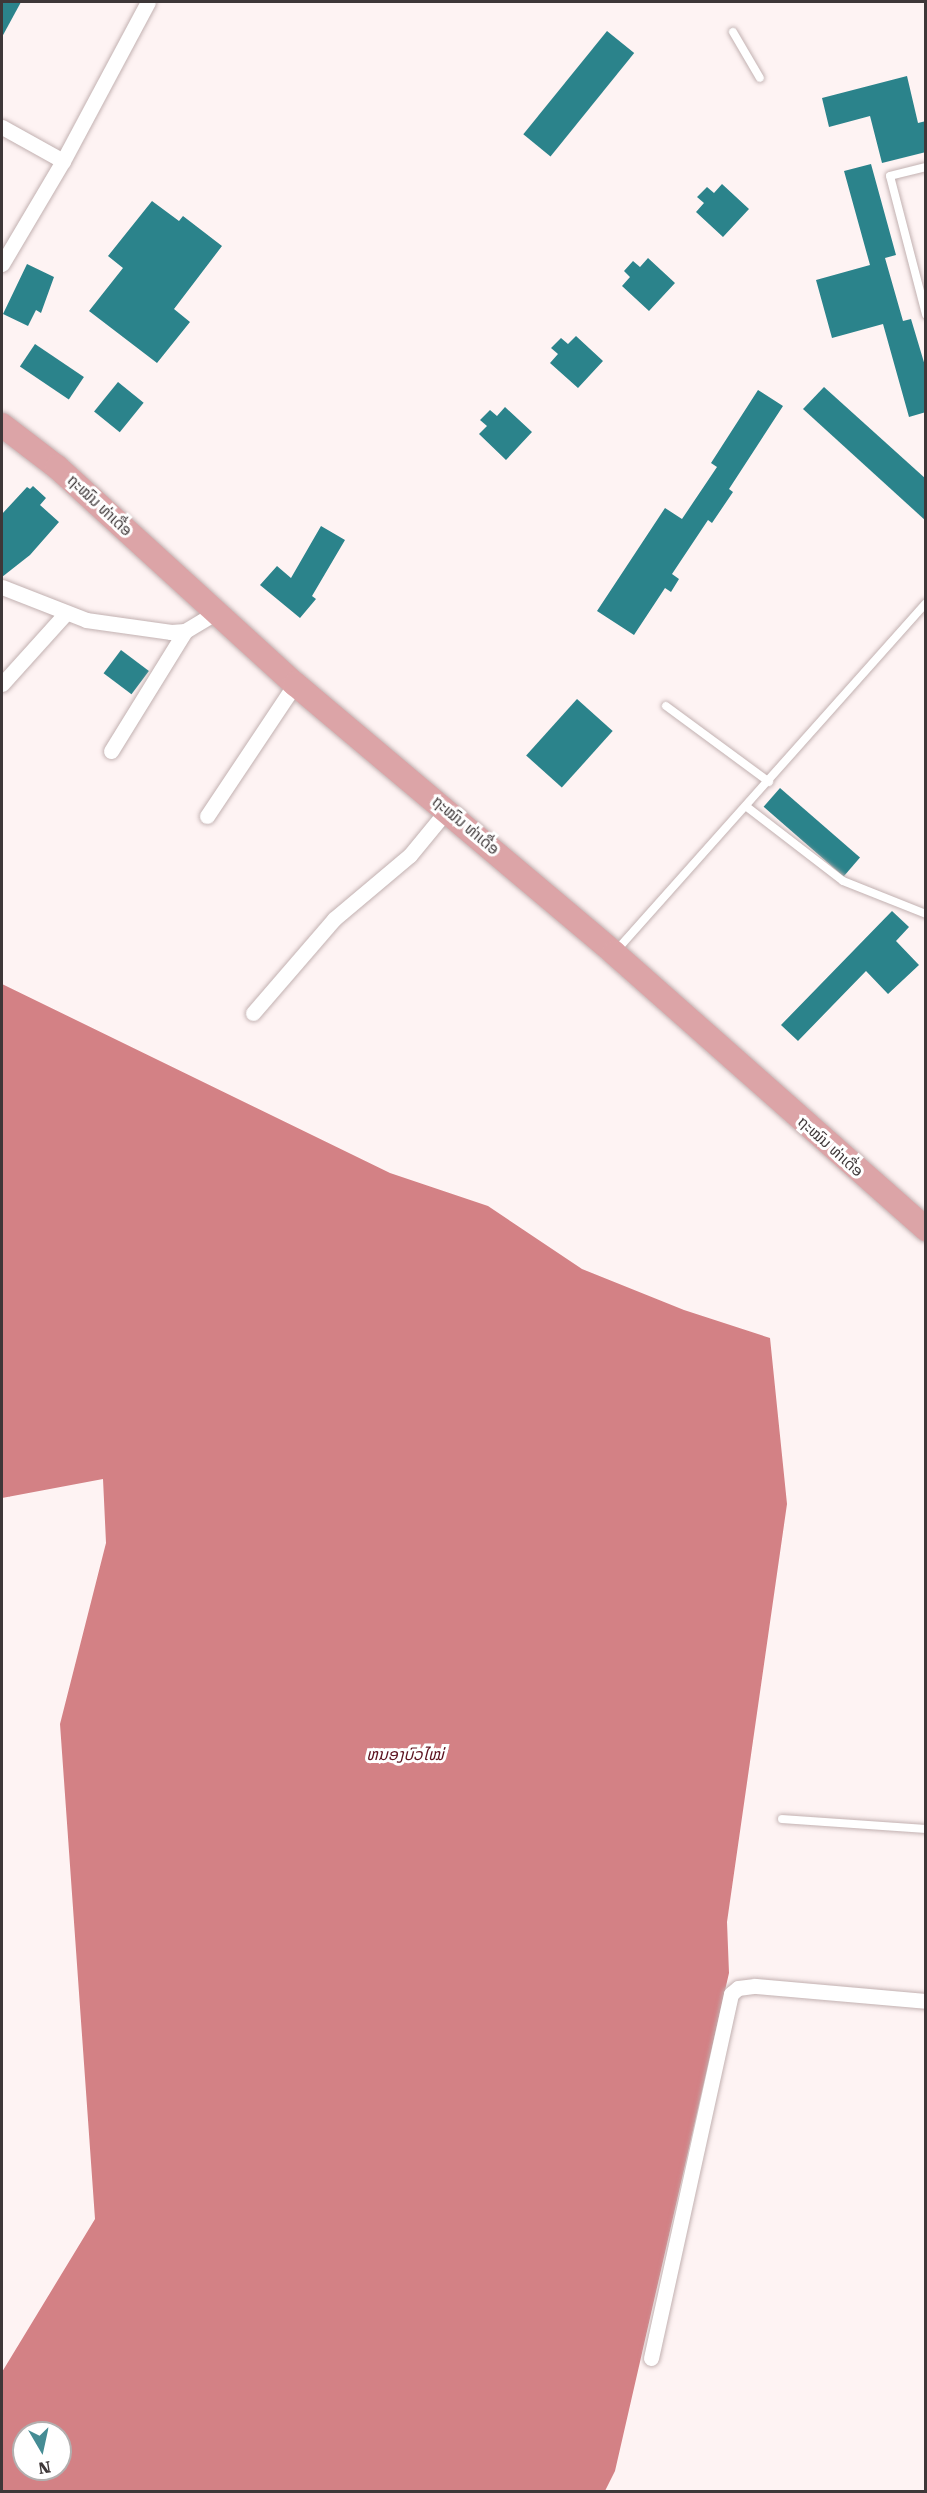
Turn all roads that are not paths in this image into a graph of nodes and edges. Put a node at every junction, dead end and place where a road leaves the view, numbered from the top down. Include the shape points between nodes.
1 (148, 2) edge
2 (734, 32) dead end
3 (760, 78) dead end
4 (2, 127) edge
5 (63, 161) junction
6 (926, 167) edge
7 (2, 264) edge
8 (926, 314) edge
9 (2, 425) edge
10 (2, 587) edge
11 (926, 603) edge
12 (214, 613) junction
13 (65, 614) junction
14 (185, 631) junction
15 (2, 684) edge
16 (295, 684) junction
17 (666, 706) dead end
18 (111, 751) dead end
19 (769, 782) junction
20 (747, 807) junction
21 (447, 810) junction
22 (207, 816) dead end
23 (926, 914) edge
24 (614, 953) junction
25 (254, 1013) dead end
26 (926, 1229) edge
27 (782, 1819) dead end
28 (926, 1829) edge
29 (926, 2001) edge
30 (651, 2358) dead end

1 - 5 street
2 - 3 lane
4 - 5 street
5 - 7 street
6 - 8 lane via 890,176
9 - 12 main road, ຖະໝົນ ທ່າເດື່ອ via 57,467
10 - 13 street
11 - 19 lane
12 - 14 street
12 - 16 main road, ຖະໝົນ ທ່າເດື່ອ
13 - 14 street
13 - 15 street
14 - 18 street
16 - 21 main road, ຖະໝົນ ທ່າເດື່ອ
16 - 22 street
17 - 19 lane
19 - 20 lane
20 - 23 lane via 843,881
20 - 24 lane
21 - 24 main road, ຖະໝົນ ທ່າເດື່ອ
21 - 25 street via 411,855 334,919
24 - 26 main road, ຖະໝົນ ທ່າເດື່ອ
27 - 28 lane
29 - 30 street via 755,1986 738,1988 731,1994

